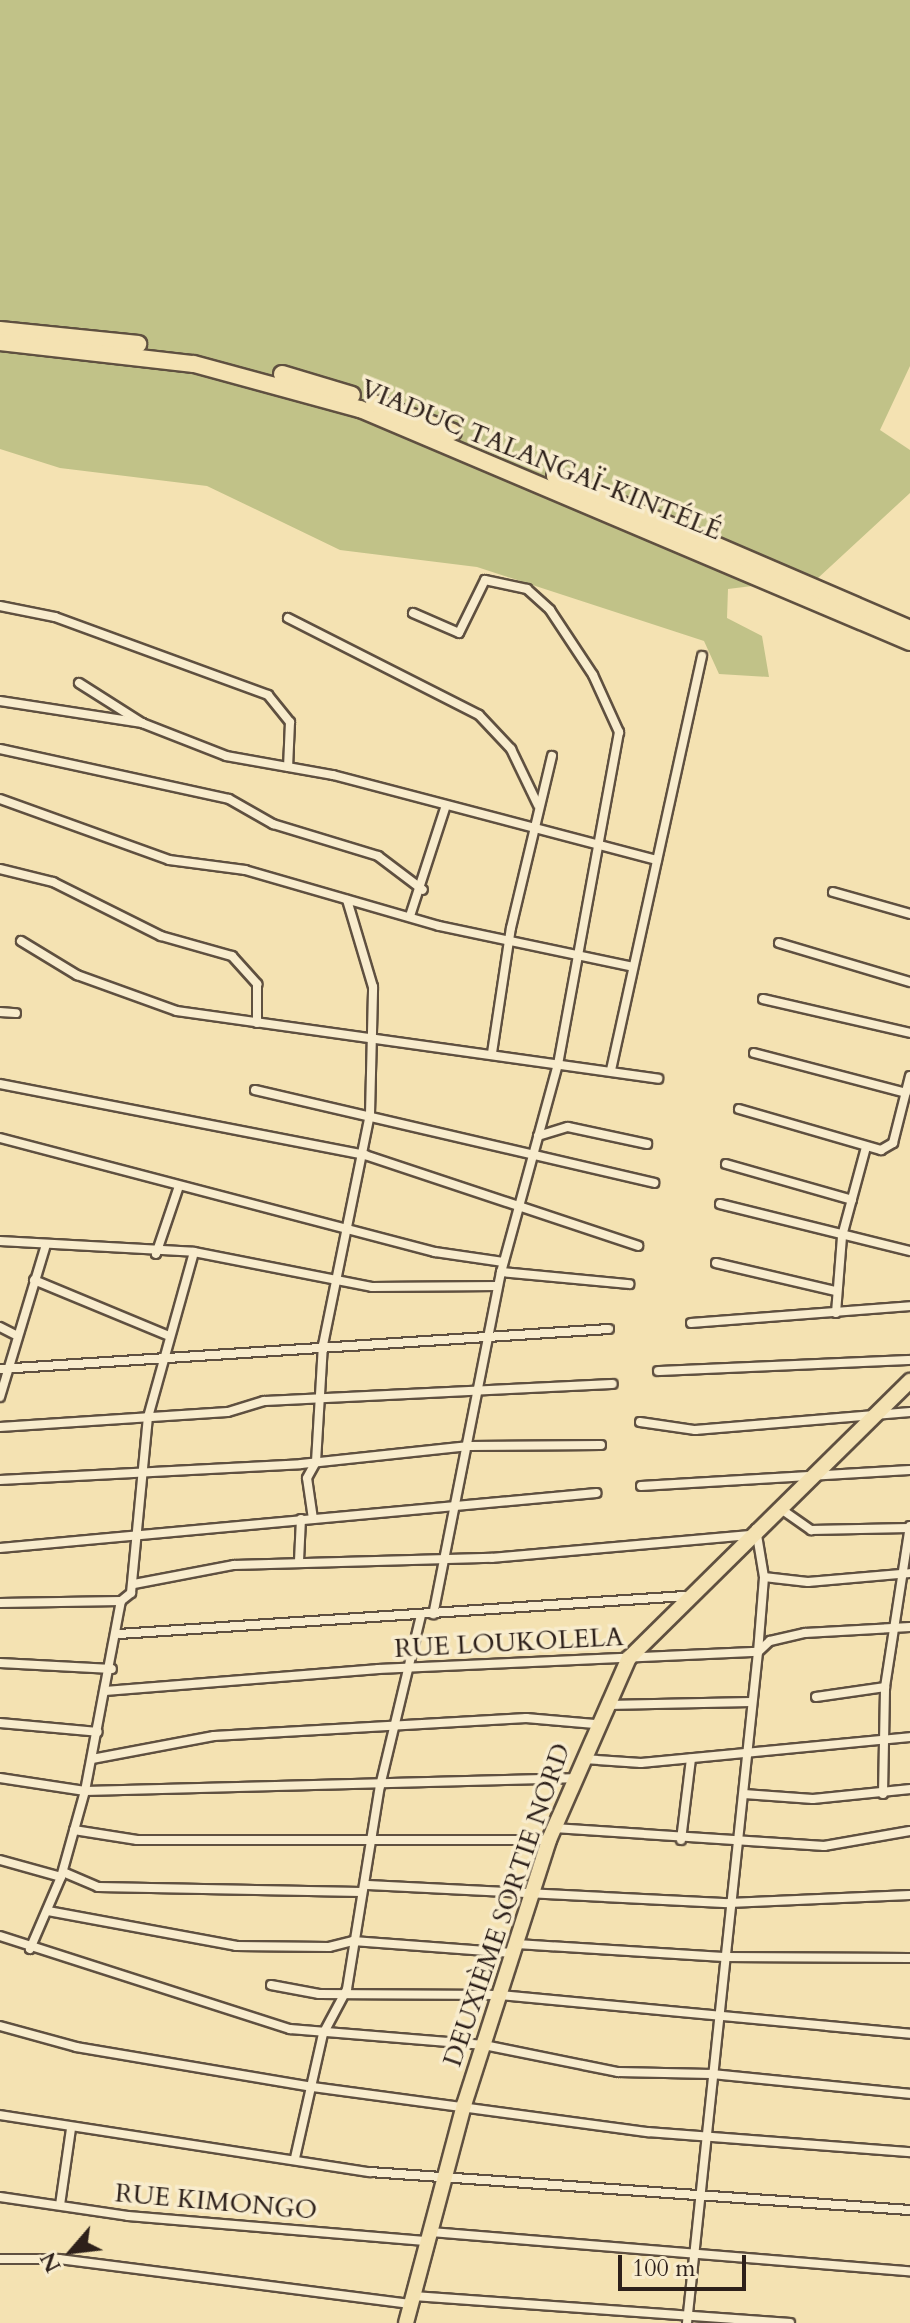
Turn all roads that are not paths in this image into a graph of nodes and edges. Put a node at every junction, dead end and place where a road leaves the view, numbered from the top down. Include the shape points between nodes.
1 (0, 330) edge
2 (0, 342) edge
3 (0, 606) edge
4 (413, 613) dead end
5 (288, 618) dead end
6 (910, 629) edge
7 (910, 642) edge
8 (702, 656) dead end
9 (79, 683) dead end
10 (0, 701) edge
11 (142, 723) junction
12 (0, 749) edge
13 (552, 756) dead end
14 (288, 767) junction
15 (0, 799) edge
16 (538, 805) junction
17 (445, 808) junction
18 (532, 830) junction
19 (597, 845) junction
20 (657, 860) junction
21 (0, 869) edge
22 (423, 890) junction
23 (833, 892) dead end
24 (347, 900) junction
25 (910, 914) edge
26 (410, 916) junction
27 (509, 940) junction
28 (21, 941) dead end
29 (779, 943) dead end
30 (574, 956) junction
31 (633, 967) junction
32 (910, 982) edge
33 (763, 999) dead end
34 (0, 1012) edge
35 (16, 1013) dead end
36 (257, 1023) junction
37 (910, 1033) edge
38 (373, 1039) junction
39 (492, 1053) junction
40 (754, 1053) dead end
41 (558, 1064) junction
42 (611, 1070) junction
43 (910, 1076) edge
44 (658, 1079) dead end
45 (0, 1084) edge
46 (255, 1090) dead end
47 (906, 1093) junction
48 (739, 1109) dead end
49 (370, 1114) junction
50 (538, 1136) junction
51 (0, 1138) edge
52 (647, 1144) dead end
53 (866, 1147) junction
54 (531, 1149) junction
55 (365, 1155) junction
56 (726, 1164) dead end
57 (654, 1183) dead end
58 (179, 1186) junction
59 (852, 1200) junction
60 (720, 1204) dead end
61 (517, 1208) junction
62 (350, 1226) junction
63 (842, 1236) junction
64 (0, 1241) edge
65 (46, 1245) junction
66 (638, 1246) dead end
67 (910, 1251) edge
68 (194, 1252) junction
69 (156, 1254) junction
70 (716, 1263) dead end
71 (502, 1267) junction
72 (336, 1278) junction
73 (34, 1280) junction
74 (629, 1284) dead end
75 (498, 1286) junction
76 (835, 1291) junction
77 (910, 1306) edge
78 (836, 1313) junction
79 (691, 1323) dead end
80 (0, 1327) edge
81 (609, 1329) dead end
82 (14, 1334) junction
83 (167, 1335) junction
84 (487, 1336) junction
85 (323, 1345) junction
86 (161, 1357) junction
87 (910, 1360) edge
88 (3, 1369) edge
89 (658, 1371) dead end
90 (910, 1381) edge
91 (613, 1384) dead end
92 (478, 1392) junction
93 (0, 1397) edge
94 (320, 1401) junction
95 (875, 1412) junction
96 (910, 1412) edge
97 (148, 1417) junction
98 (640, 1422) dead end
99 (0, 1427) edge
100 (601, 1445) dead end
101 (469, 1446) junction
102 (316, 1462) junction
103 (910, 1470) edge
104 (812, 1475) junction
105 (138, 1476) junction
106 (0, 1480) edge
107 (641, 1486) dead end
108 (596, 1493) dead end
109 (460, 1503) junction
110 (781, 1509) junction
111 (301, 1519) junction
112 (313, 1519) junction
113 (910, 1527) edge
114 (752, 1532) junction
115 (135, 1541) junction
116 (0, 1548) edge
117 (444, 1558) junction
118 (299, 1561) junction
119 (910, 1573) edge
120 (897, 1574) junction
121 (764, 1577) junction
122 (134, 1584) junction
123 (685, 1596) junction
124 (121, 1601) junction
125 (0, 1603) edge
126 (433, 1614) junction
127 (421, 1615) junction
128 (910, 1627) edge
129 (892, 1630) junction
130 (119, 1634) junction
131 (758, 1652) junction
132 (629, 1658) junction
133 (0, 1663) edge
134 (406, 1667) junction
135 (112, 1669) junction
136 (885, 1687) junction
137 (106, 1691) junction
138 (816, 1697) dead end
139 (751, 1702) junction
140 (606, 1705) junction
141 (0, 1723) edge
142 (595, 1724) junction
143 (392, 1730) junction
144 (98, 1732) junction
145 (910, 1737) edge
146 (881, 1741) junction
147 (746, 1752) junction
148 (92, 1759) junction
149 (580, 1759) junction
150 (691, 1759) junction
151 (0, 1778) edge
152 (572, 1778) junction
153 (380, 1786) junction
154 (910, 1789) edge
155 (85, 1791) junction
156 (744, 1794) junction
157 (883, 1794) junction
158 (74, 1830) junction
159 (910, 1831) edge
160 (552, 1834) junction
161 (375, 1835) junction
162 (681, 1840) junction
163 (736, 1840) junction
164 (0, 1860) edge
165 (62, 1874) junction
166 (364, 1889) junction
167 (533, 1893) junction
168 (910, 1895) edge
169 (729, 1903) junction
170 (48, 1911) junction
171 (0, 1936) edge
172 (353, 1941) junction
173 (30, 1949) junction
174 (516, 1949) junction
175 (724, 1957) junction
176 (910, 1958) edge
177 (271, 1985) dead end
178 (347, 1989) junction
179 (500, 1995) junction
180 (717, 2018) junction
181 (0, 2026) edge
182 (323, 2034) junction
183 (910, 2034) edge
184 (484, 2045) junction
185 (711, 2074) junction
186 (313, 2087) junction
187 (910, 2094) edge
188 (464, 2105) junction
189 (0, 2115) edge
190 (71, 2129) junction
191 (705, 2134) junction
192 (910, 2152) edge
193 (295, 2158) junction
194 (444, 2175) junction
195 (703, 2191) junction
196 (0, 2197) edge
197 (60, 2205) junction
198 (910, 2210) edge
199 (430, 2236) junction
200 (696, 2255) junction
201 (0, 2259) edge
202 (910, 2271) edge
203 (413, 2300) junction
204 (688, 2319) edge
205 (406, 2323) edge
206 (790, 2323) edge

1 - 6 highway, VIADUC TALANGAÏ-KINTÉLÉ via 130,342 326,387 460,435
2 - 7 highway, VIADUC TALANGAÏ-KINTÉLÉ via 194,364 360,409
3 - 14 street via 55,617 268,695 290,722
4 - 19 street via 459,633 481,586 494,577 527,589 550,610 616,717 618,748
5 - 16 street via 479,715 511,749
8 - 20 street
9 - 11 street
10 - 11 street
11 - 14 street via 226,756
12 - 22 street via 229,799 273,824 378,856
13 - 16 street
14 - 17 street
15 - 24 street via 169,860 245,870
16 - 18 street
17 - 18 street
17 - 22 street
18 - 19 street
18 - 27 street
19 - 20 street
19 - 30 street
20 - 31 street
21 - 36 street via 53,882 161,936 232,956 257,984
22 - 26 street
23 - 25 street
24 - 26 street
24 - 38 street via 371,970
26 - 27 street
27 - 30 street
27 - 39 street
28 - 36 street via 77,975 146,1002
29 - 32 street
30 - 31 street
30 - 41 street
31 - 42 street
33 - 37 street
34 - 35 street
36 - 38 street
38 - 39 street
38 - 49 street
39 - 41 street
40 - 47 street
41 - 42 street
41 - 50 street
42 - 44 street
43 - 47 street
45 - 55 street
46 - 49 street
47 - 53 street via 893,1143
48 - 53 street
49 - 54 street
49 - 55 street
50 - 52 street via 568,1127
50 - 54 street
51 - 58 street
53 - 59 street
54 - 57 street
54 - 61 street
55 - 61 street
55 - 62 street
56 - 59 street
58 - 62 street
58 - 69 street
59 - 63 street
60 - 63 street
61 - 66 street
61 - 71 street
62 - 71 street
62 - 72 street
63 - 67 street
63 - 76 street
64 - 65 street
65 - 69 street
65 - 73 street
68 - 69 street
68 - 72 street
68 - 83 street
70 - 76 street
71 - 74 street
71 - 75 street
72 - 75 street via 416,1289
72 - 85 street
73 - 82 street
73 - 83 street
75 - 84 street
76 - 78 street
77 - 78 street
78 - 79 street
80 - 82 street
81 - 84 street
82 - 88 street
83 - 86 street
84 - 85 street
84 - 92 street
85 - 86 street
85 - 94 street
86 - 88 street
86 - 97 street
87 - 89 street
88 - 93 street
90 - 95 main road, DEUXIÈME SORTIE NORD
91 - 92 street
92 - 94 street
92 - 101 street
94 - 97 street
94 - 102 street
95 - 96 street
95 - 98 street via 695,1430
95 - 104 main road, DEUXIÈME SORTIE NORD
97 - 99 street
97 - 105 street
100 - 101 street
101 - 102 street
101 - 109 street
102 - 105 street
102 - 112 street via 307,1478
103 - 104 street
104 - 107 street
104 - 110 main road, DEUXIÈME SORTIE NORD
105 - 106 street
105 - 115 street
108 - 109 street
109 - 112 street
109 - 117 street
110 - 113 street via 811,1530
110 - 114 main road, DEUXIÈME SORTIE NORD
111 - 112 street
111 - 115 street
111 - 118 street
113 - 120 street
114 - 117 street
114 - 121 street
114 - 123 main road, DEUXIÈME SORTIE NORD
115 - 116 street
115 - 122 street
117 - 118 street
117 - 126 street
118 - 122 street
119 - 120 street
120 - 121 street via 808,1582
120 - 129 street
121 - 131 street
122 - 124 street
123 - 126 street
123 - 132 main road, DEUXIÈME SORTIE NORD
124 - 125 street
124 - 130 street
126 - 127 street
127 - 130 street
127 - 134 street
128 - 129 street, RUE LOUKOLELA
129 - 131 street, RUE LOUKOLELA via 805,1633 770,1641
129 - 136 street
130 - 135 street
131 - 132 street, RUE LOUKOLELA
131 - 139 street
132 - 134 street, RUE LOUKOLELA
132 - 140 main road, DEUXIÈME SORTIE NORD
133 - 135 street
134 - 137 street, RUE LOUKOLELA
134 - 143 street
135 - 137 street
136 - 138 street
136 - 146 street
137 - 144 street
139 - 140 street
139 - 147 street
140 - 142 main road, DEUXIÈME SORTIE NORD
141 - 144 street
142 - 143 street via 526,1718
142 - 149 main road, DEUXIÈME SORTIE NORD
143 - 148 street via 214,1736
143 - 153 street
144 - 148 street
145 - 146 street
146 - 147 street
146 - 157 street
147 - 150 street
147 - 156 street
148 - 155 street
149 - 150 street
149 - 152 main road, DEUXIÈME SORTIE NORD
150 - 162 street
151 - 155 street
152 - 153 street
152 - 160 main road, DEUXIÈME SORTIE NORD
153 - 155 street
153 - 161 street
154 - 157 street
155 - 158 street
156 - 157 street
156 - 163 street
158 - 161 street via 137,1840
158 - 165 street
159 - 163 street via 824,1846
160 - 161 street
160 - 162 street
160 - 167 main road, DEUXIÈME SORTIE NORD
161 - 166 street
162 - 163 street
163 - 169 street
164 - 165 street
165 - 166 street via 98,1887
165 - 170 street
166 - 167 street
166 - 172 street
167 - 169 street
167 - 174 main road, DEUXIÈME SORTIE NORD
168 - 169 street
169 - 175 street
170 - 172 street via 236,1946 329,1947
170 - 173 street
171 - 173 street
172 - 174 street
172 - 178 street
173 - 182 street via 219,2001 263,2023
174 - 175 street
174 - 179 main road, DEUXIÈME SORTIE NORD
175 - 176 street
175 - 180 street
177 - 178 street via 319,1994
178 - 179 street
178 - 182 street
179 - 180 street
179 - 184 main road, DEUXIÈME SORTIE NORD
180 - 183 street
180 - 185 street
181 - 186 street via 76,2047
182 - 184 street
182 - 186 street
184 - 185 street via 618,2072
184 - 188 main road, DEUXIÈME SORTIE NORD
185 - 187 street
185 - 191 street
186 - 188 street
186 - 193 street
188 - 191 street
188 - 194 main road, DEUXIÈME SORTIE NORD
189 - 190 street
190 - 193 street
190 - 197 street
191 - 192 street
191 - 195 street
193 - 194 street via 370,2172
194 - 195 street via 542,2187
194 - 199 main road, DEUXIÈME SORTIE NORD
195 - 198 street
195 - 200 street
196 - 197 street, RUE KIMONGO
197 - 199 street, RUE KIMONGO
199 - 200 street, RUE KIMONGO
199 - 203 main road, DEUXIÈME SORTIE NORD
200 - 202 street, RUE KIMONGO
200 - 204 street
201 - 203 street via 59,2259
203 - 204 street
203 - 205 main road, DEUXIÈME SORTIE NORD
204 - 206 street

